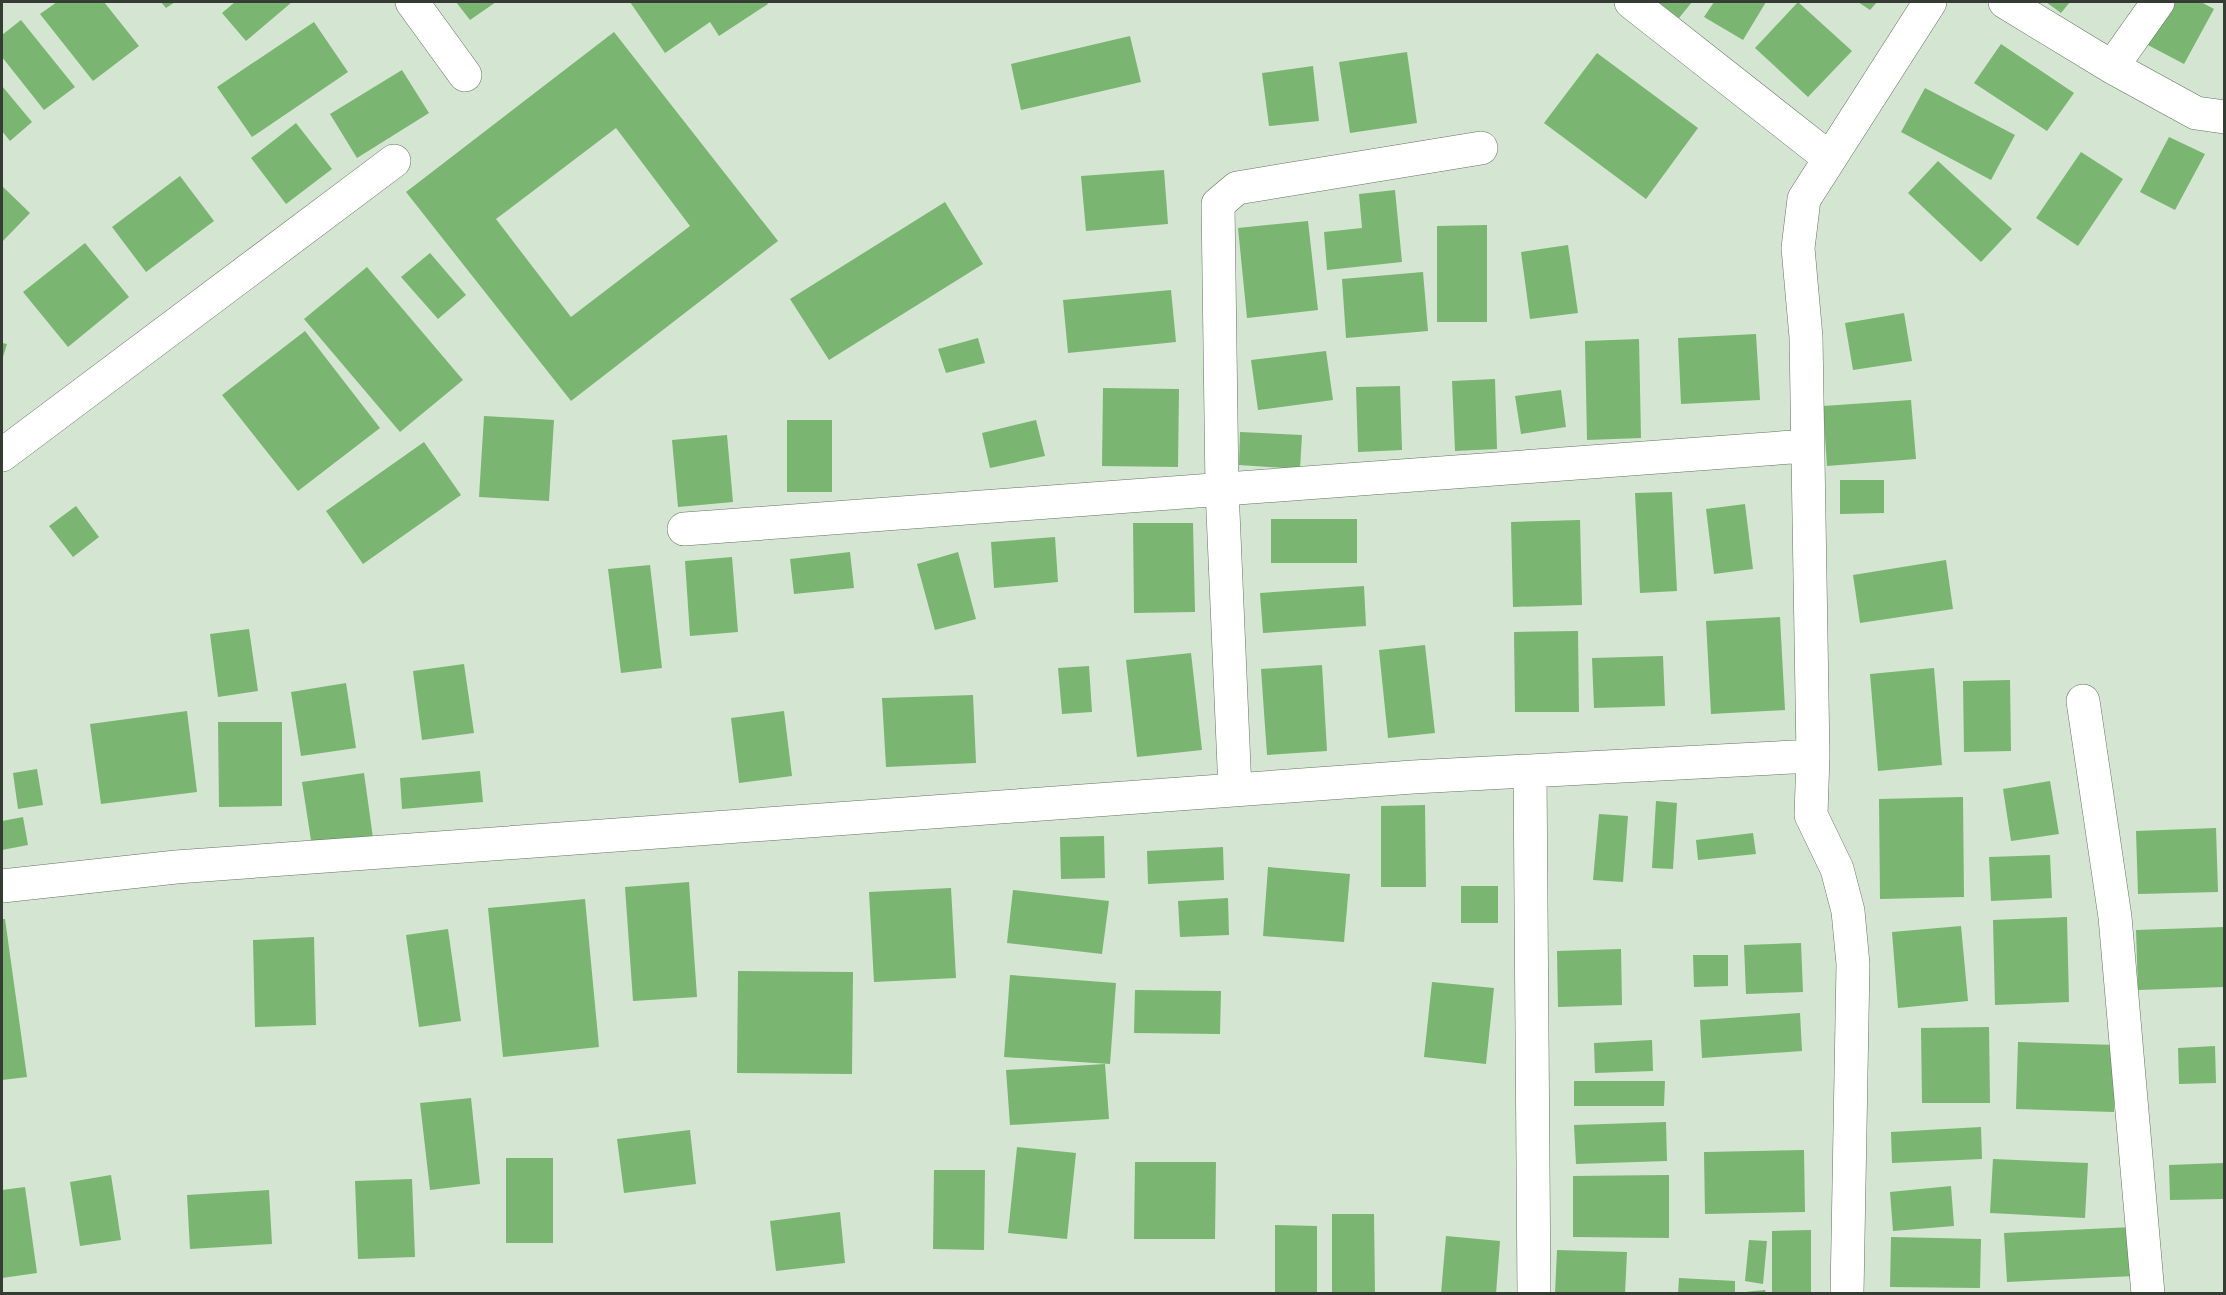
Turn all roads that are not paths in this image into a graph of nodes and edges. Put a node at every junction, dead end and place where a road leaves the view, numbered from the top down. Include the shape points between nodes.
1 (412, 2) edge
2 (1630, 2) edge
3 (1930, 2) edge
4 (2005, 2) edge
5 (2158, 2) edge
6 (2112, 67) junction
7 (465, 75) dead end
8 (2224, 117) edge
9 (1481, 148) dead end
10 (1828, 157) junction
11 (394, 161) dead end
12 (1806, 446) junction
13 (2, 455) edge
14 (1222, 489) junction
15 (684, 529) dead end
16 (2083, 700) dead end
17 (1813, 756) junction
18 (1530, 771) junction
19 (1235, 790) junction
20 (2, 886) edge
21 (1534, 1293) edge
22 (1847, 1293) edge
23 (2148, 1293) edge

1 - 7 street
2 - 10 street
3 - 10 street
4 - 6 street
5 - 6 street
6 - 8 street via 2196,112
9 - 14 street via 1236,188 1218,204
10 - 12 street via 1804,199 1798,249 1806,337
11 - 13 street
12 - 14 street
12 - 17 street
14 - 15 street
14 - 19 street
16 - 23 street via 2115,917
17 - 18 street
17 - 22 street via 1811,815 1837,869 1848,911 1852,964
18 - 19 street
18 - 21 street
19 - 20 street via 176,867

